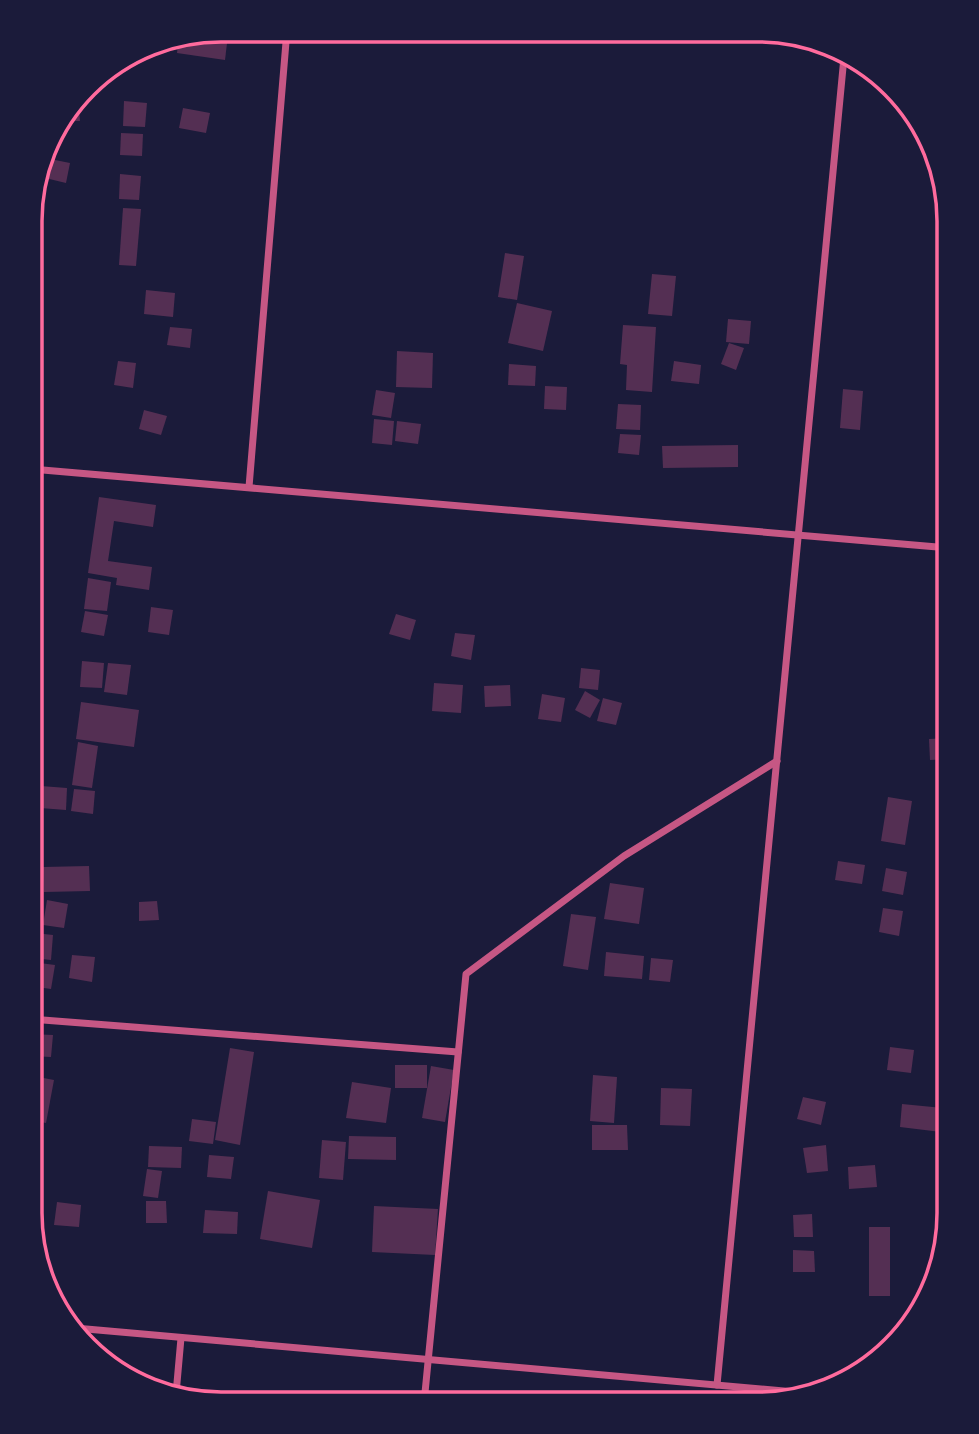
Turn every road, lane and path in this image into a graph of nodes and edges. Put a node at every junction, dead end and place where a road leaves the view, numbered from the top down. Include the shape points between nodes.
1 (286, 42) edge
2 (843, 64) edge
3 (42, 469) edge
4 (249, 487) junction
5 (798, 535) junction
6 (937, 547) edge
7 (777, 761) junction
8 (42, 1020) edge
9 (458, 1052) junction
10 (84, 1329) edge
11 (181, 1338) junction
12 (428, 1360) junction
13 (717, 1385) junction
14 (177, 1386) edge
15 (777, 1390) edge
16 (425, 1392) edge

1 - 4 street
2 - 5 street
3 - 4 street
4 - 5 street
5 - 6 street
5 - 7 street
7 - 9 street via 624,856 466,974
7 - 13 street
8 - 9 street
9 - 12 street
10 - 11 street
11 - 12 street
11 - 14 street
12 - 13 street
12 - 16 street
13 - 15 street

